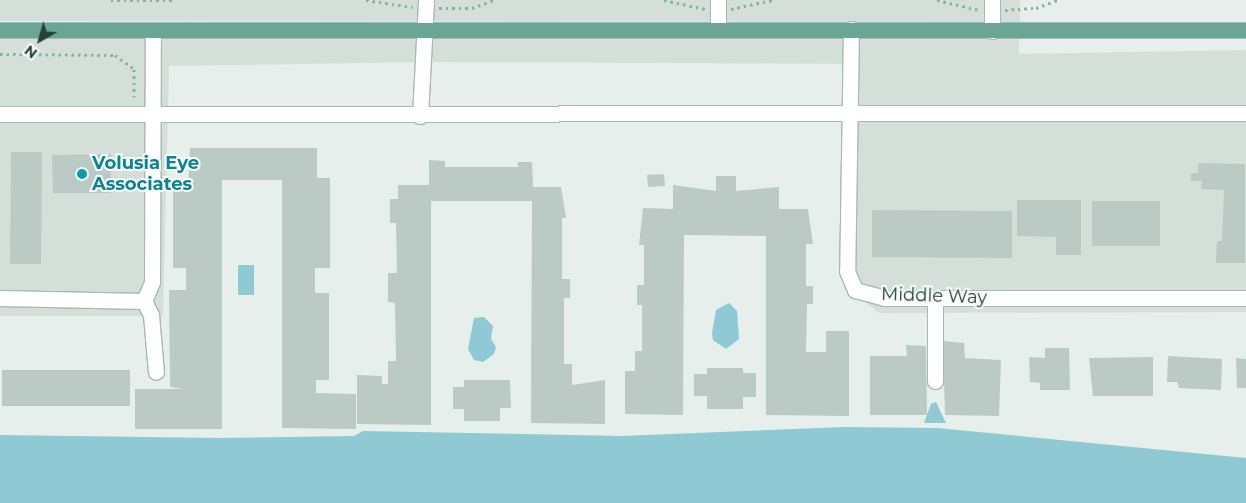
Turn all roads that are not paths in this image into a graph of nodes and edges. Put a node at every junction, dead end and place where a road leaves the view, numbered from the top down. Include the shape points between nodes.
1 (426, 0) edge
2 (718, 0) edge
3 (992, 0) edge
4 (425, 29) junction
5 (850, 29) junction
6 (0, 30) edge
7 (153, 30) junction
8 (718, 30) junction
9 (992, 30) junction
10 (1246, 30) edge
11 (155, 111) junction
12 (1246, 113) edge
13 (0, 114) edge
14 (848, 115) junction
15 (420, 116) junction
16 (0, 298) edge
17 (935, 298) junction
18 (1246, 298) edge
19 (144, 301) junction
20 (156, 372) dead end
21 (935, 381) dead end

1 - 4 street
2 - 8 street
3 - 9 street
4 - 7 main road
4 - 8 main road
4 - 15 street
5 - 8 main road
5 - 9 main road
5 - 14 street, Middle Way
6 - 7 main road
7 - 11 street
9 - 10 main road
11 - 13 street
11 - 15 street
11 - 19 street via 152,282
12 - 14 street
14 - 15 street
14 - 17 street, Middle Way via 847,271 855,290 884,298
16 - 19 street
17 - 18 street, Middle Way
17 - 21 street
19 - 20 street via 152,315

